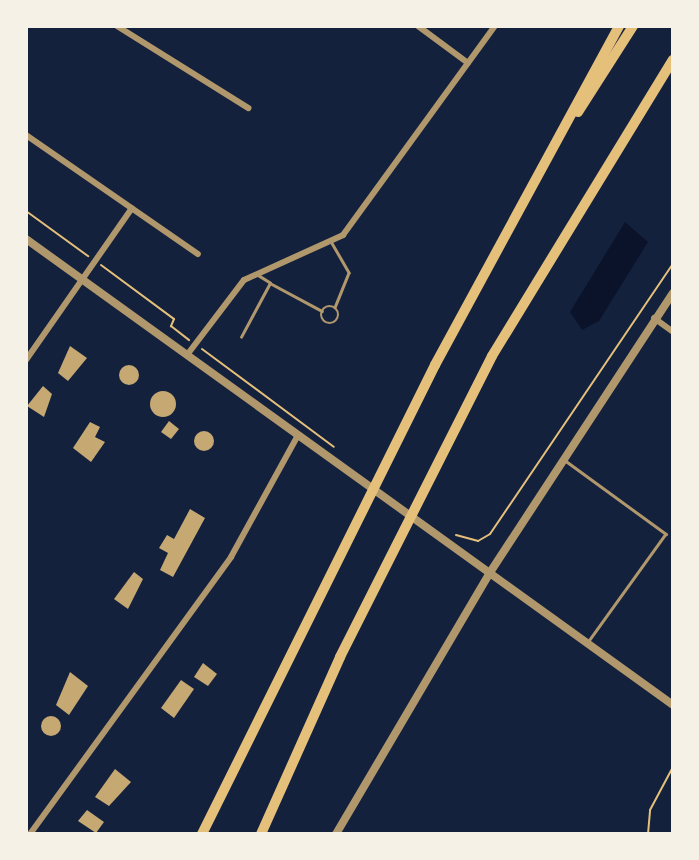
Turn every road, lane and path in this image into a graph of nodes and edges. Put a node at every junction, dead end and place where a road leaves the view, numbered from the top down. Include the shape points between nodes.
1 (117, 26) edge
2 (418, 26) edge
3 (495, 26) edge
4 (619, 26) edge
5 (633, 26) edge
6 (673, 60) edge
7 (468, 63) junction
8 (248, 108) dead end
9 (26, 135) edge
10 (132, 208) junction
11 (516, 208) junction
12 (26, 211) edge
13 (26, 239) edge
14 (332, 243) junction
15 (198, 254) dead end
16 (96, 262) junction
17 (673, 264) edge
18 (255, 273) junction
19 (84, 281) junction
20 (270, 283) junction
21 (673, 293) edge
22 (335, 307) junction
23 (322, 311) junction
24 (654, 318) junction
25 (673, 332) edge
26 (241, 337) dead end
27 (195, 344) junction
28 (187, 355) junction
29 (26, 360) edge
30 (298, 435) junction
31 (334, 447) dead end
32 (563, 459) junction
33 (456, 535) dead end
34 (489, 574) junction
35 (587, 644) junction
36 (673, 705) edge
37 (673, 767) edge
38 (276, 799) junction
39 (30, 834) edge
40 (202, 834) edge
41 (255, 834) edge
42 (261, 834) edge
43 (336, 834) edge
44 (648, 834) edge

1 - 8 street
2 - 7 street
3 - 7 street
4 - 11 highway
5 - 11 highway
6 - 38 highway via 492,356
7 - 14 street via 354,222
9 - 10 street
10 - 15 street
10 - 16 street
11 - 40 highway
12 - 16 path
13 - 19 street
14 - 18 street
14 - 22 lane via 349,273
16 - 19 street
16 - 27 path via 174,319 171,326
17 - 33 path via 490,534 478,541
18 - 20 lane
18 - 27 street
19 - 28 street
19 - 29 street
20 - 23 lane
20 - 26 lane
21 - 24 street
22 - 23 lane
22 - 23 lane via 338,317 332,323 323,319
24 - 25 street
24 - 32 street
27 - 28 street
27 - 31 path
28 - 30 street
30 - 34 street
30 - 39 street via 231,556
32 - 34 street
32 - 35 lane via 666,534
34 - 35 street
34 - 43 street
35 - 36 street
37 - 44 path via 650,810
38 - 41 highway
38 - 42 highway

